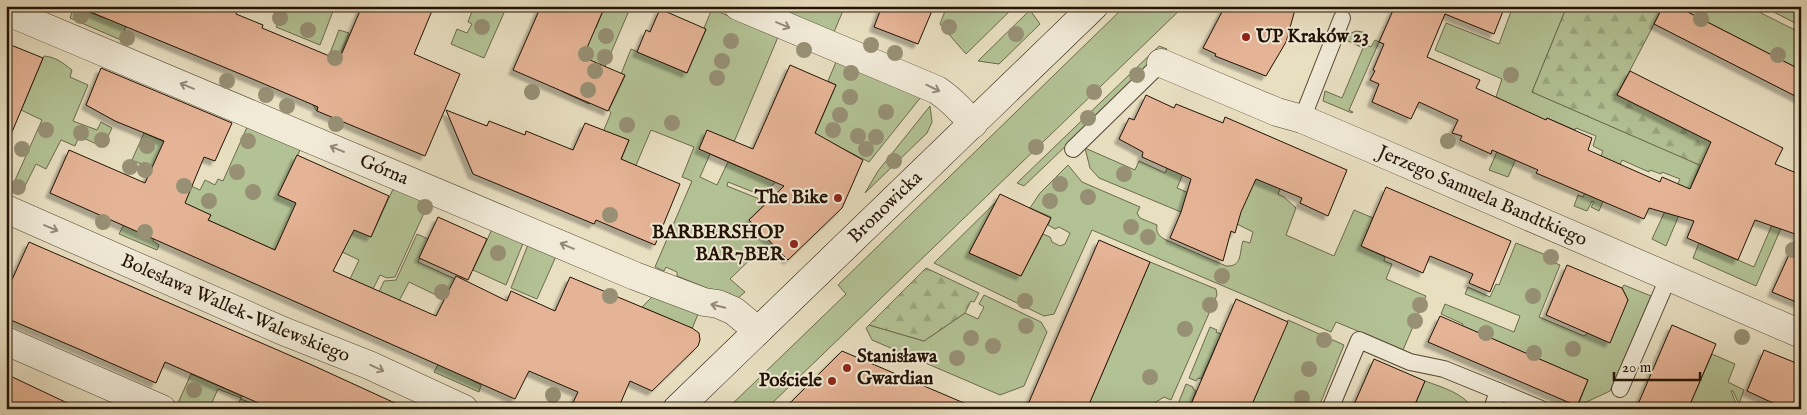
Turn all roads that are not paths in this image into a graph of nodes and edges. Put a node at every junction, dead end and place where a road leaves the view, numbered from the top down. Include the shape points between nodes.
1 (738, 6) edge
2 (1094, 6) edge
3 (6, 11) edge
4 (1342, 18) dead end
5 (1162, 63) joint
6 (1302, 119) junction
7 (973, 124) junction
8 (1074, 148) dead end
9 (6, 209) edge
10 (1669, 276) junction
11 (758, 331) junction
12 (1801, 334) edge
13 (6, 341) edge
14 (1620, 389) dead end
15 (1498, 391) junction
16 (162, 409) edge
17 (464, 409) edge
18 (677, 409) edge
19 (1330, 409) edge
20 (1492, 409) edge
21 (1541, 409) edge

1 -> 7 street via 937,90
2 - 7 street, Bronowicka
11 -> 3 street, Górna via 734,311 635,276
4 - 6 lane
5 - 6 street, Jerzego Samuela Bandtkiego via 1277,112
5 - 8 lane
6 - 10 street, Jerzego Samuela Bandtkiego
7 - 11 street, Bronowicka
9 -> 17 street, Bolesława Wallek-Walewskiego
10 - 12 street, Jerzego Samuela Bandtkiego
10 - 14 lane
11 - 18 street, Bronowicka
13 - 16 street
15 - 19 lane via 1444,369 1410,362 1359,340
15 - 20 lane
15 - 21 lane

